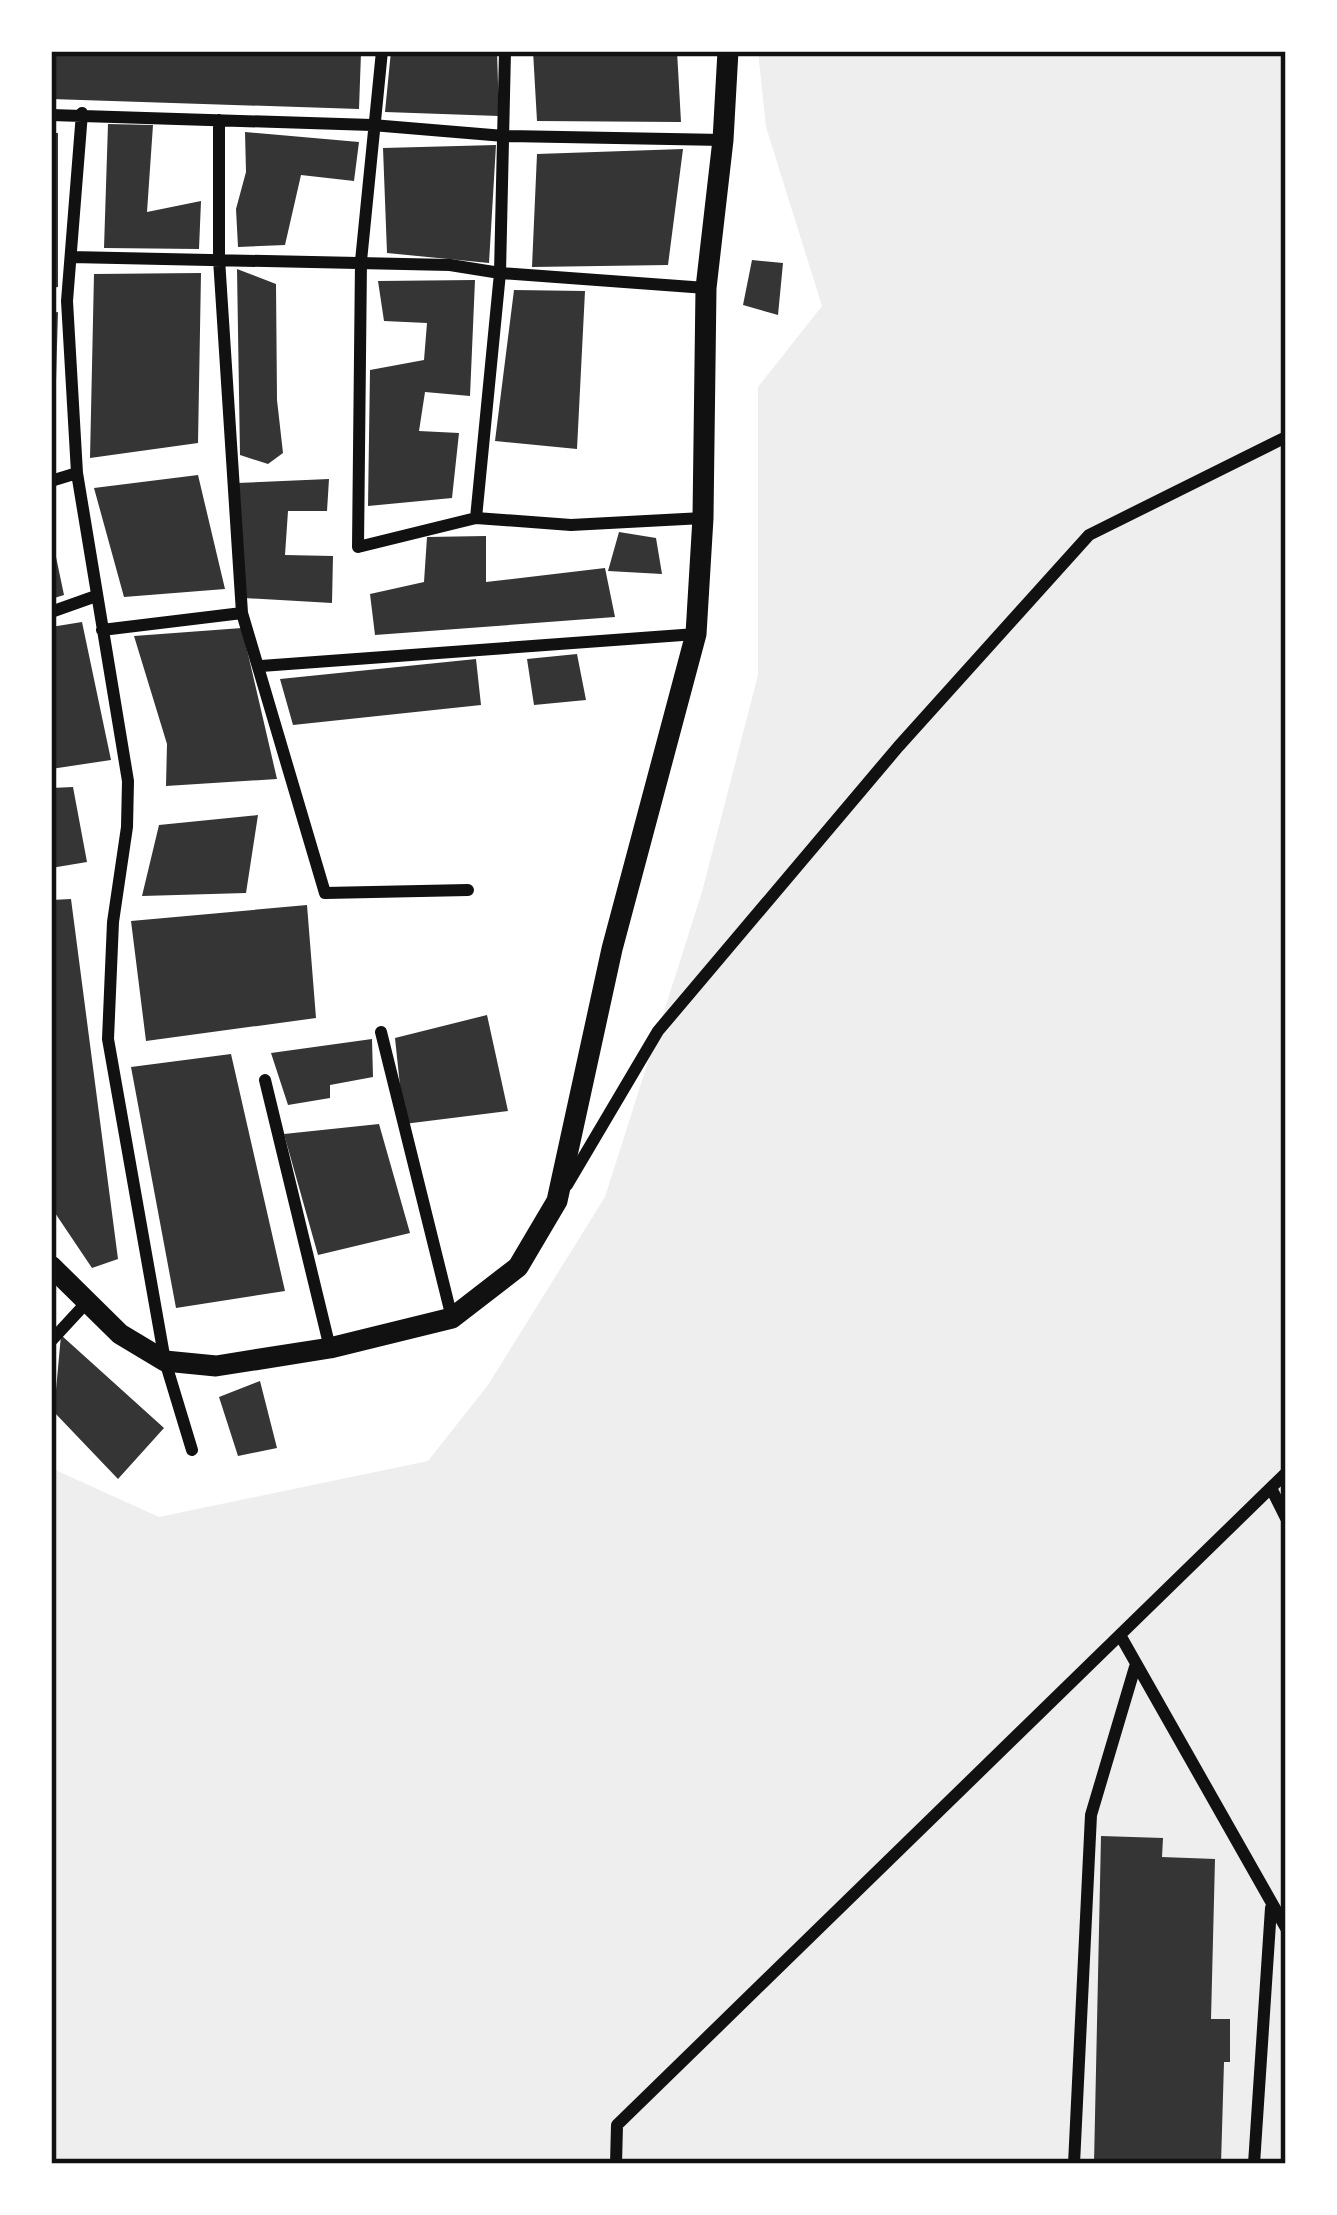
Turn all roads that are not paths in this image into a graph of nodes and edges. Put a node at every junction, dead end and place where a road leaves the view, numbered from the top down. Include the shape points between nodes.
1 (382, 51) edge
2 (505, 51) edge
3 (728, 51) edge
4 (82, 113) junction
5 (51, 115) edge
6 (218, 120) junction
7 (372, 125) junction
8 (504, 136) junction
9 (723, 140) junction
10 (71, 257) junction
11 (220, 259) junction
12 (361, 261) junction
13 (500, 273) junction
14 (706, 288) junction
15 (67, 301) junction
16 (51, 304) edge
17 (1286, 437) edge
18 (77, 473) junction
19 (51, 481) edge
20 (476, 518) junction
21 (703, 518) junction
22 (96, 596) junction
23 (51, 612) edge
24 (242, 613) junction
25 (102, 629) junction
26 (696, 634) junction
27 (261, 666) junction
28 (468, 890) dead end
29 (381, 1032) dead end
30 (266, 1080) dead end
31 (557, 1201) junction
32 (51, 1267) edge
33 (87, 1302) junction
34 (452, 1318) junction
35 (51, 1341) edge
36 (330, 1348) junction
37 (165, 1360) junction
38 (192, 1450) dead end
39 (1286, 1473) edge
40 (1271, 1488) junction
41 (1286, 1518) edge
42 (1120, 1636) junction
43 (1135, 1667) junction
44 (1271, 1907) junction
45 (1286, 1928) edge
46 (616, 2164) edge
47 (1074, 2164) edge
48 (1254, 2164) edge

1 - 7 street
2 - 8 street
3 - 9 street
4 - 5 street
4 - 6 street
4 - 10 street
6 - 7 street
6 - 11 street
7 - 8 street
7 - 12 street
8 - 9 street
8 - 13 street
9 - 14 street
10 - 11 street
10 - 15 street
11 - 12 street
11 - 24 street
12 - 13 street
12 - 20 street via 358,547
13 - 14 street
13 - 20 street
14 - 21 street
15 - 16 street
15 - 18 street
17 - 31 street via 1089,535 658,1031
18 - 19 street
18 - 22 street
20 - 21 street via 572,525
21 - 26 street
22 - 23 street
22 - 25 street
24 - 25 street
24 - 27 street
25 - 37 street via 128,781 108,1039
26 - 27 street
26 - 31 street
27 - 28 street via 325,893
29 - 34 street
30 - 36 street
31 - 34 street via 518,1267
32 - 33 street
33 - 35 street
33 - 37 street
34 - 36 street
36 - 37 street via 216,1366
37 - 38 street
39 - 40 street
40 - 41 street
40 - 42 street
42 - 43 street
42 - 46 street via 617,2125
43 - 44 street
43 - 47 street via 1091,1815
44 - 45 street
44 - 48 street

